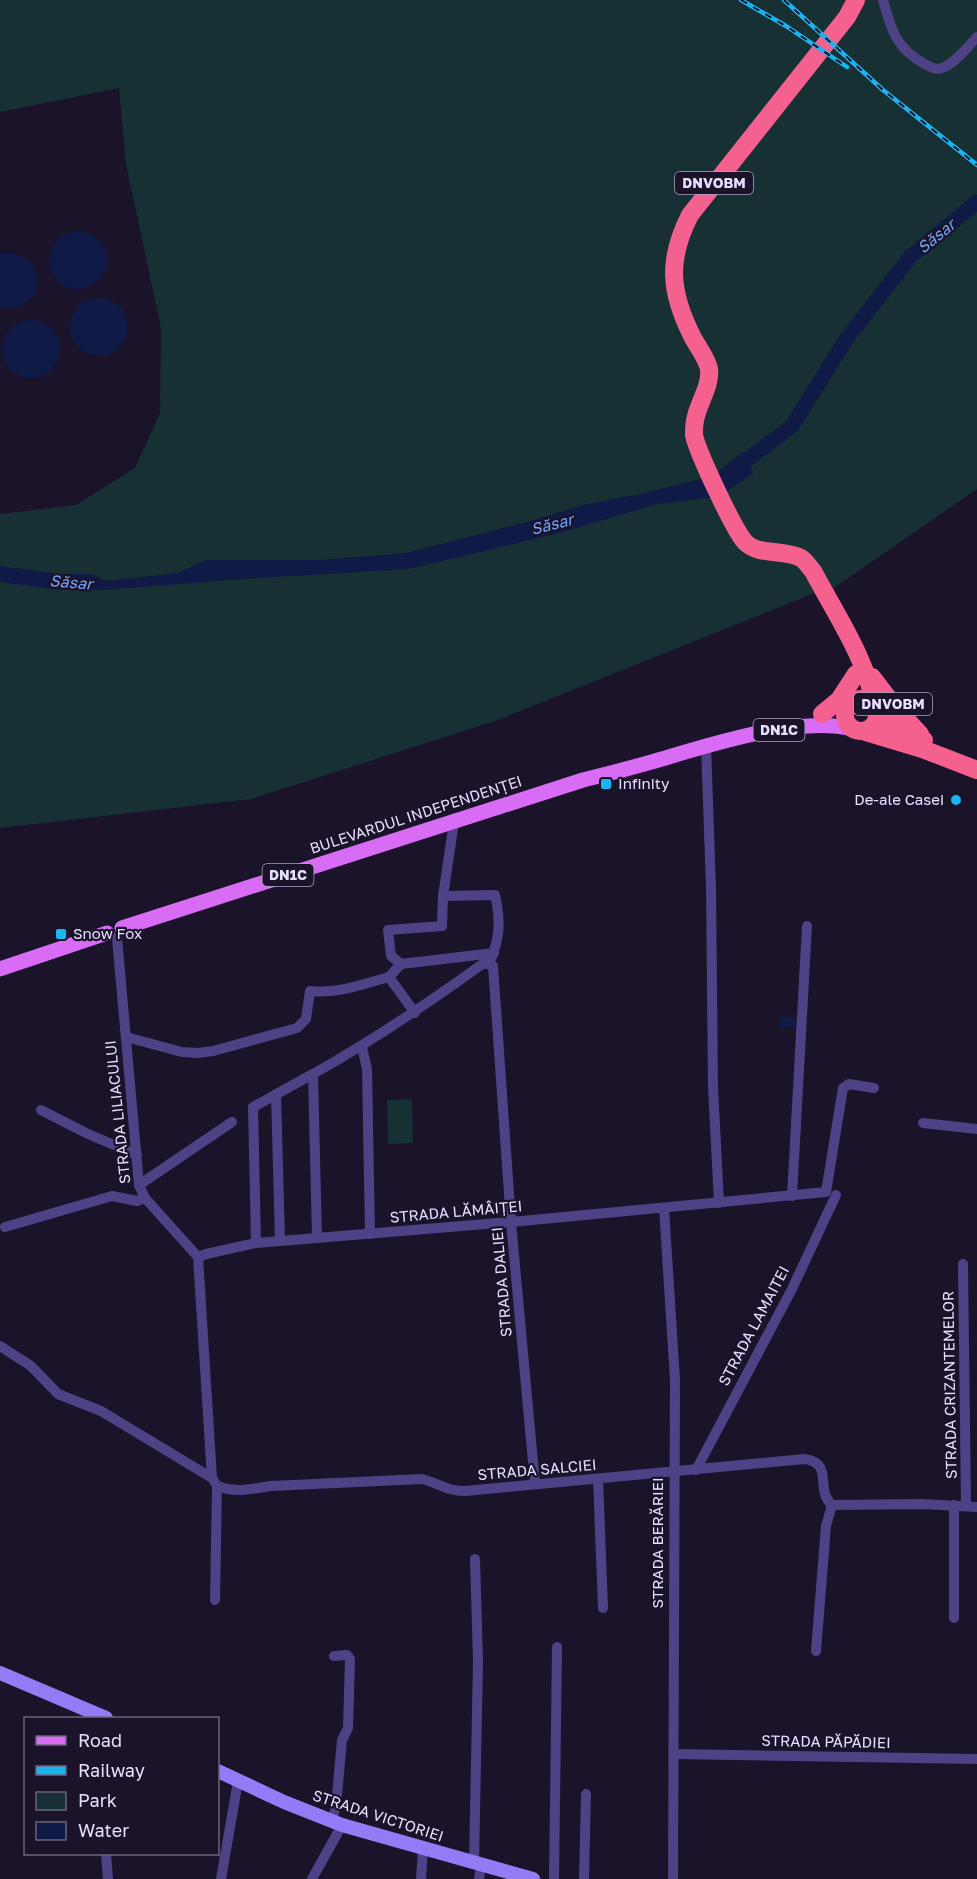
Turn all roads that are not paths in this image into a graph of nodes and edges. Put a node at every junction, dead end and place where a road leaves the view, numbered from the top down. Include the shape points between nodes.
1 (856, 0) edge
2 (883, 0) edge
3 (977, 37) edge
4 (860, 669) junction
5 (849, 705) junction
6 (876, 711) junction
7 (822, 714) junction
8 (857, 730) junction
9 (925, 740) junction
10 (706, 745) junction
11 (977, 765) edge
12 (977, 770) edge
13 (584, 780) junction
14 (454, 822) junction
15 (444, 896) junction
16 (807, 926) dead end
17 (115, 933) junction
18 (492, 962) junction
19 (401, 964) junction
20 (0, 969) edge
21 (389, 977) junction
22 (415, 1013) junction
23 (126, 1038) junction
24 (362, 1047) junction
25 (313, 1074) junction
26 (874, 1088) dead end
27 (276, 1094) junction
28 (41, 1110) dead end
29 (232, 1122) dead end
30 (923, 1123) dead end
31 (977, 1129) edge
32 (137, 1155) junction
33 (140, 1185) junction
34 (831, 1194) junction
35 (792, 1196) junction
36 (145, 1198) junction
37 (719, 1203) junction
38 (664, 1208) junction
39 (511, 1222) junction
40 (5, 1227) dead end
41 (370, 1234) junction
42 (317, 1238) junction
43 (280, 1241) junction
44 (256, 1244) junction
45 (198, 1257) junction
46 (963, 1264) dead end
47 (0, 1346) edge
48 (696, 1470) junction
49 (673, 1472) junction
50 (598, 1479) junction
51 (215, 1482) junction
52 (535, 1484) junction
53 (832, 1505) junction
54 (954, 1505) junction
55 (972, 1507) edge
56 (475, 1559) dead end
57 (215, 1600) dead end
58 (603, 1608) dead end
59 (954, 1618) dead end
60 (557, 1647) dead end
61 (816, 1651) dead end
62 (334, 1656) dead end
63 (0, 1673) edge
64 (101, 1717) edge
65 (674, 1754) junction
66 (977, 1759) edge
67 (219, 1772) edge
68 (238, 1781) junction
69 (586, 1794) dead end
70 (337, 1823) junction
71 (423, 1849) junction
72 (106, 1855) edge
73 (477, 1863) junction
74 (108, 1879) edge
75 (221, 1879) edge
76 (312, 1879) edge
77 (421, 1879) edge
78 (479, 1879) edge
79 (533, 1879) edge
80 (555, 1879) edge
81 (584, 1879) edge
82 (672, 1879) edge

1 - 4 highway, DNVOBM via 690,215 678,241 673,269 683,316 709,368 694,434 705,463 746,544 802,559 813,571 850,641
2 - 3 street via 901,47 933,68 944,68
4 - 5 highway, DNVOBM
4 - 6 highway, DNVOBM via 873,691
4 - 7 highway, DNVOBM via 839,700
4 - 9 highway, DNVOBM
5 - 6 highway via 867,700
5 - 7 main road, BULEVARDUL INDEPENDENȚEI / DN1C
5 - 8 highway via 845,718
6 - 8 highway via 874,724
6 - 9 highway
7 - 13 main road, BULEVARDUL INDEPENDENȚEI / DN1C via 705,737
8 - 10 main road, BULEVARDUL INDEPENDENȚEI / DN1C via 822,725
8 - 12 highway, BULEVARDUL INDEPENDENȚEI / DN1C
9 - 11 highway
10 - 13 main road, BULEVARDUL INDEPENDENȚEI / DN1C
10 - 37 street
13 - 14 main road, BULEVARDUL INDEPENDENȚEI / DN1C
14 - 15 street
14 - 17 main road, BULEVARDUL INDEPENDENȚEI / DN1C
15 - 18 street, STRADA DALIEI via 495,895 498,945
15 - 19 street via 442,926 388,930 391,956
16 - 35 street
17 - 20 main road, BULEVARDUL INDEPENDENȚEI / DN1C
17 - 23 street, STRADA LILIACULUI
18 - 19 street
18 - 22 street via 481,965
18 - 39 street, STRADA DALIEI
19 - 21 street
21 - 22 street
21 - 23 street via 325,993 310,991 306,1019 297,1028 213,1051 182,1052
22 - 24 street
23 - 32 street, STRADA LILIACULUI
24 - 25 street
24 - 41 street via 367,1069
25 - 27 street
25 - 42 street
26 - 34 street, STRADA LAMAITEI via 849,1084 843,1088
27 - 43 street
27 - 44 street via 253,1107
28 - 32 street
29 - 33 street
30 - 31 street
32 - 33 street, STRADA LILIACULUI
33 - 36 street, STRADA LILIACULUI
34 - 35 street, STRADA LĂMÂIȚEI
34 - 48 street, STRADA LAMAITEI via 792,1289
35 - 37 street, STRADA LĂMÂIȚEI
36 - 40 street via 137,1201 112,1196
36 - 45 street, STRADA LILIACULUI
37 - 38 street, STRADA LĂMÂIȚEI
38 - 39 street, STRADA LĂMÂIȚEI
38 - 49 street, STRADA BERĂRIEI via 675,1380
39 - 41 street, STRADA LĂMÂIȚEI
39 - 52 street, STRADA DALIEI
41 - 42 street, STRADA LĂMÂIȚEI
42 - 43 street, STRADA LĂMÂIȚEI
43 - 44 street, STRADA LĂMÂIȚEI
44 - 45 street, STRADA LĂMÂIȚEI
45 - 51 street
46 - 55 street, STRADA CRIZANTEMELOR
47 - 51 street via 31,1366 58,1394 101,1411
48 - 49 street, STRADA SALCIEI
48 - 53 street, STRADA SALCIEI via 813,1460 823,1473 824,1494
49 - 50 street, STRADA SALCIEI
49 - 65 street, STRADA BERĂRIEI
50 - 52 street, STRADA SALCIEI
50 - 58 street
51 - 52 street, STRADA SALCIEI via 237,1491 422,1479 441,1488 465,1491
51 - 57 street
53 - 54 street
53 - 61 street via 826,1526
54 - 55 street
54 - 59 street
56 - 73 street
60 - 80 street
62 - 70 street via 347,1655 350,1659 348,1728 342,1740
63 - 64 street
65 - 66 street, STRADA PĂPĂDIEI
65 - 82 street, STRADA BERĂRIEI
67 - 68 street, STRADA VICTORIEI
68 - 70 street, STRADA VICTORIEI
68 - 75 street
69 - 81 street
70 - 71 street, STRADA VICTORIEI
70 - 76 street
71 - 73 street, STRADA VICTORIEI
71 - 77 street
72 - 74 street
73 - 78 street
73 - 79 street, STRADA VICTORIEI

